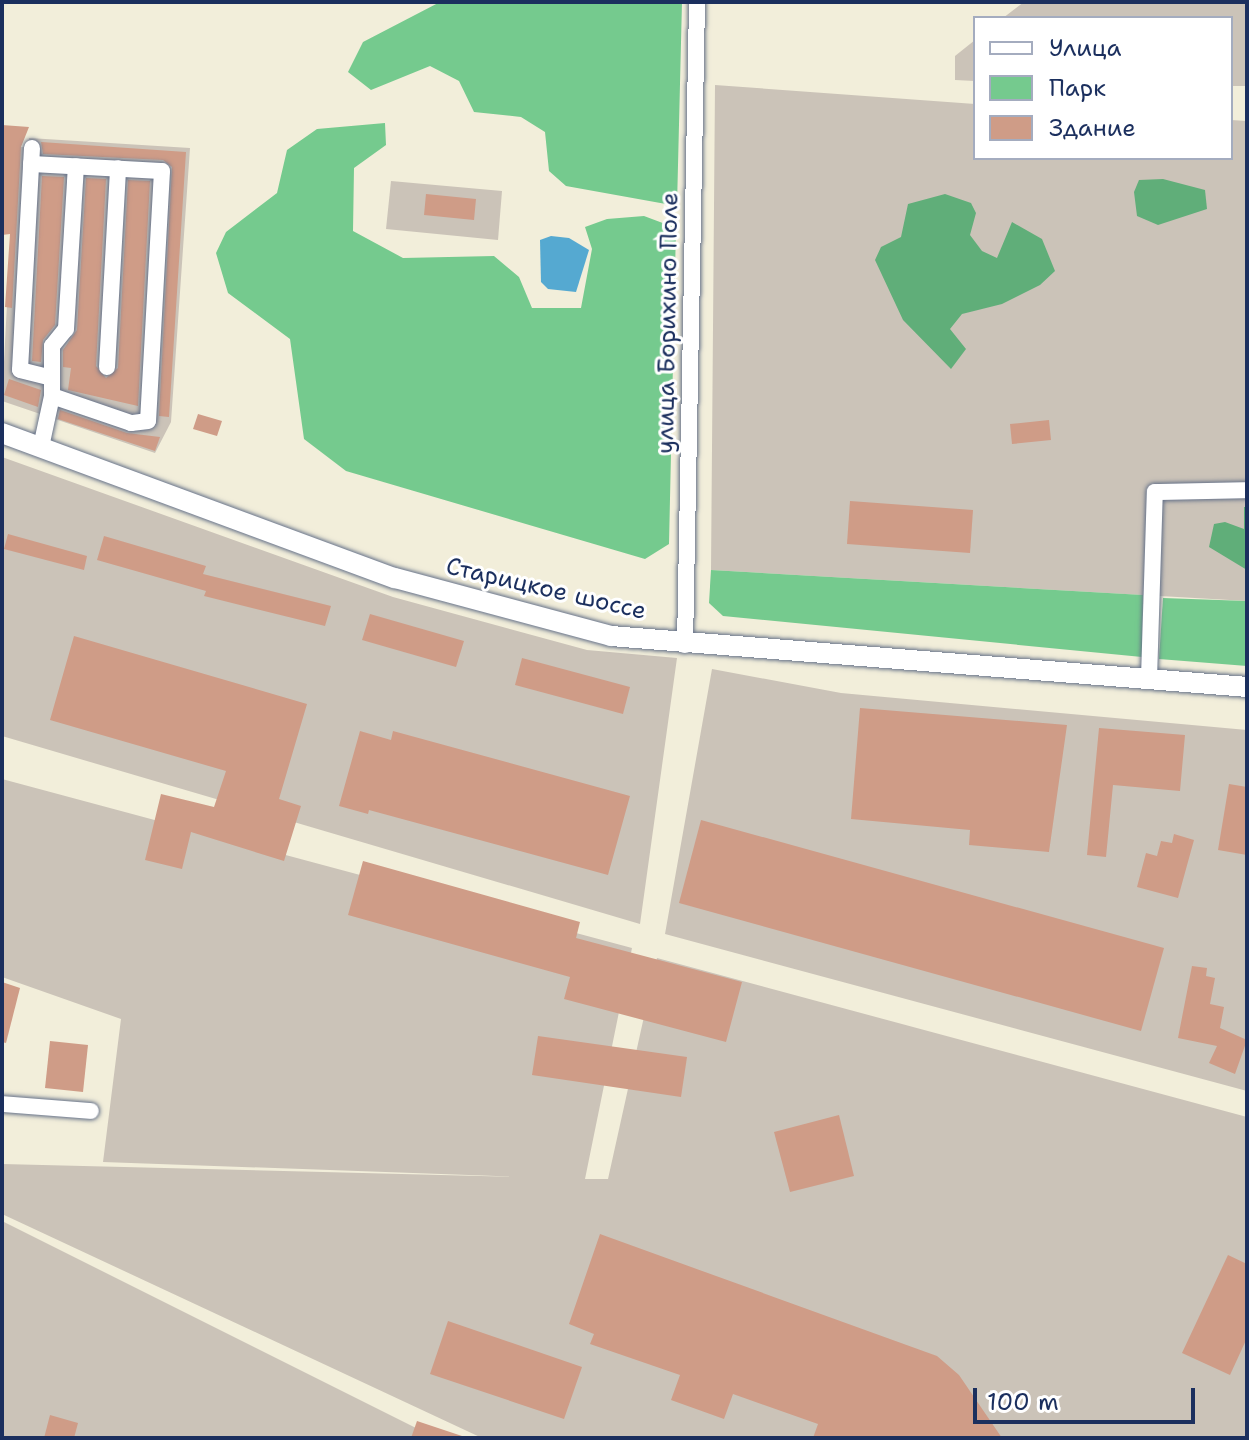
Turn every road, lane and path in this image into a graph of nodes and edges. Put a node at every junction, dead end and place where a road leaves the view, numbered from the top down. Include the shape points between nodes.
1 (697, 2) edge
2 (76, 166) junction
3 (118, 168) junction
4 (107, 367) dead end
5 (49, 377) junction
6 (52, 396) junction
7 (2, 433) edge
8 (41, 447) junction
9 (1247, 490) edge
10 (685, 645) junction
11 (1149, 678) junction
12 (1247, 687) edge
13 (2, 1104) edge
14 (91, 1111) dead end

1 - 10 street, улица Борихино Поле
2 - 3 street
2 - 5 street via 66,329 52,346
2 - 5 street via 32,156 20,370
3 - 4 street
3 - 6 street via 162,171 148,421 131,423
5 - 6 street
6 - 8 street
7 - 8 main road, Старицкое шоссе
8 - 10 main road, Старицкое шоссе via 395,578 611,636
9 - 11 street via 1155,492
10 - 11 main road, Старицкое шоссе
11 - 12 main road, Старицкое шоссе
13 - 14 street

